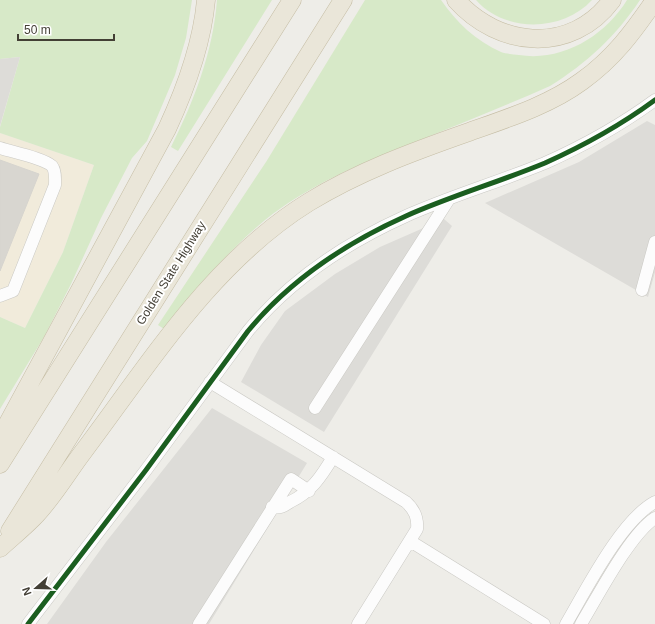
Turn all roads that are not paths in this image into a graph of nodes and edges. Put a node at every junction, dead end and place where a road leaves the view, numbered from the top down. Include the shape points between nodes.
1 (206, 0) edge
2 (292, 0) edge
3 (343, 0) edge
4 (456, 0) edge
5 (612, 0) edge
6 (655, 0) edge
7 (655, 100) edge
8 (0, 148) edge
9 (449, 199) junction
10 (655, 242) edge
11 (642, 290) dead end
12 (0, 296) edge
13 (210, 382) junction
14 (315, 408) dead end
15 (0, 438) edge
16 (333, 457) junction
17 (0, 464) edge
18 (309, 491) junction
19 (655, 502) edge
20 (272, 507) junction
21 (655, 518) edge
22 (410, 540) junction
23 (0, 547) edge
24 (28, 624) edge
25 (199, 624) edge
26 (358, 624) edge
27 (544, 624) edge
28 (566, 624) edge
29 (581, 624) edge

1 - 15 highway via 194,61 167,130
2 - 17 highway
3 - 23 highway, Golden State Highway
4 - 5 highway via 474,18 496,31 508,36 532,39 556,36 579,29 599,15
6 - 23 highway via 630,37 598,70 560,95 350,179 307,203 268,232 227,268 194,305 34,517
7 - 9 street via 626,120 571,151
8 - 12 street via 52,166 56,175 55,185 13,291
9 - 13 street via 407,215 359,239 289,288 260,316
9 - 14 street
10 - 11 street
13 - 16 street
13 - 24 street
16 - 18 street
16 - 22 street via 410,506 418,522
18 - 20 street via 280,508
18 - 20 street via 291,479
19 - 28 street via 642,511 621,534
20 - 25 street
21 - 29 street via 632,540
22 - 26 street
22 - 27 street

